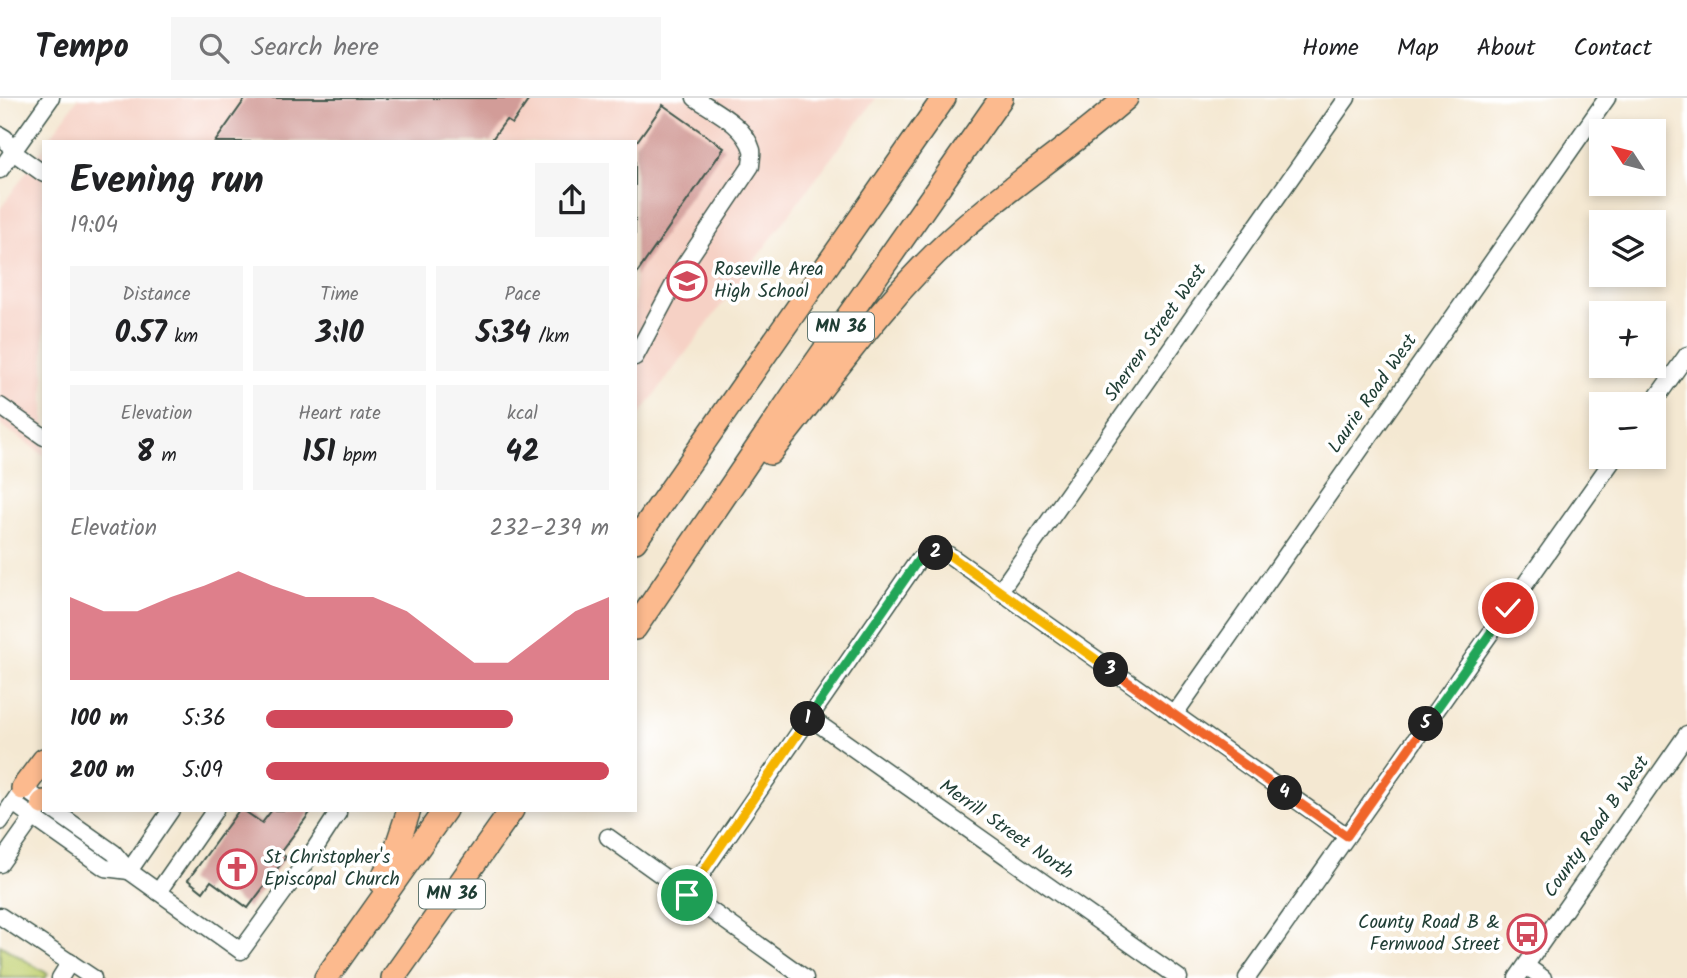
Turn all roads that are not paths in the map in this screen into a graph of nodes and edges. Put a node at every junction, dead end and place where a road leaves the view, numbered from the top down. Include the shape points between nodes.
1 (51, 98) edge
2 (695, 98) edge
3 (942, 98) edge
4 (1001, 98) edge
5 (1126, 98) edge
6 (1347, 98) edge
7 (1607, 98) edge
8 (0, 135) edge
9 (13, 152) junction
10 (0, 170) edge
11 (42, 173) edge
12 (637, 353) edge
13 (1687, 355) edge
14 (1661, 392) edge
15 (0, 406) edge
16 (42, 436) edge
17 (1607, 469) edge
18 (655, 514) junction
19 (637, 533) edge
20 (637, 538) edge
21 (683, 558) junction
22 (999, 592) junction
23 (637, 625) edge
24 (1174, 715) junction
25 (809, 717) junction
26 (1687, 734) edge
27 (42, 763) edge
28 (18, 796) junction
29 (41, 806) edge
30 (47, 812) edge
31 (56, 812) edge
32 (170, 812) edge
33 (214, 812) edge
34 (338, 812) edge
35 (408, 812) edge
36 (444, 812) edge
37 (511, 812) edge
38 (0, 822) edge
39 (1347, 836) junction
40 (608, 837) dead end
41 (0, 864) edge
42 (129, 872) junction
43 (158, 892) junction
44 (687, 895) junction
45 (0, 916) edge
46 (71, 962) junction
47 (332, 970) edge
48 (1521, 972) edge
49 (60, 978) edge
50 (93, 978) edge
51 (393, 978) edge
52 (804, 978) edge
53 (1179, 978) edge
54 (1247, 978) edge
55 (1543, 978) edge

1 - 9 street
2 - 12 street via 744,136 753,151 751,166 683,267
3 - 18 highway, MN 36
4 - 21 highway, MN 36
5 - 21 highway via 993,202 918,272
6 - 22 street, Sherren Street West
7 - 24 street, Laurie Road West
8 - 9 street
9 - 10 street
9 - 11 street
13 - 14 street
15 - 16 street
17 - 39 street
18 - 19 highway
18 - 20 highway, MN 36
21 - 23 highway, MN 36
22 - 24 street
22 - 25 street via 949,555 939,552 919,559
24 - 39 street
25 - 44 street
25 - 53 street, Merrill Street North
26 - 48 street, County Road B West
27 - 28 highway
28 - 29 street
28 - 38 street
29 - 41 street
30 - 42 street via 105,868
31 - 42 street via 114,853
32 - 42 street
33 - 43 street
34 - 43 street via 241,951
35 - 47 highway via 384,875
36 - 47 highway, MN 36
37 - 51 highway, MN 36
39 - 54 street
40 - 44 street
42 - 43 street
44 - 52 street
45 - 46 street
46 - 49 street
46 - 50 street
48 - 55 street

